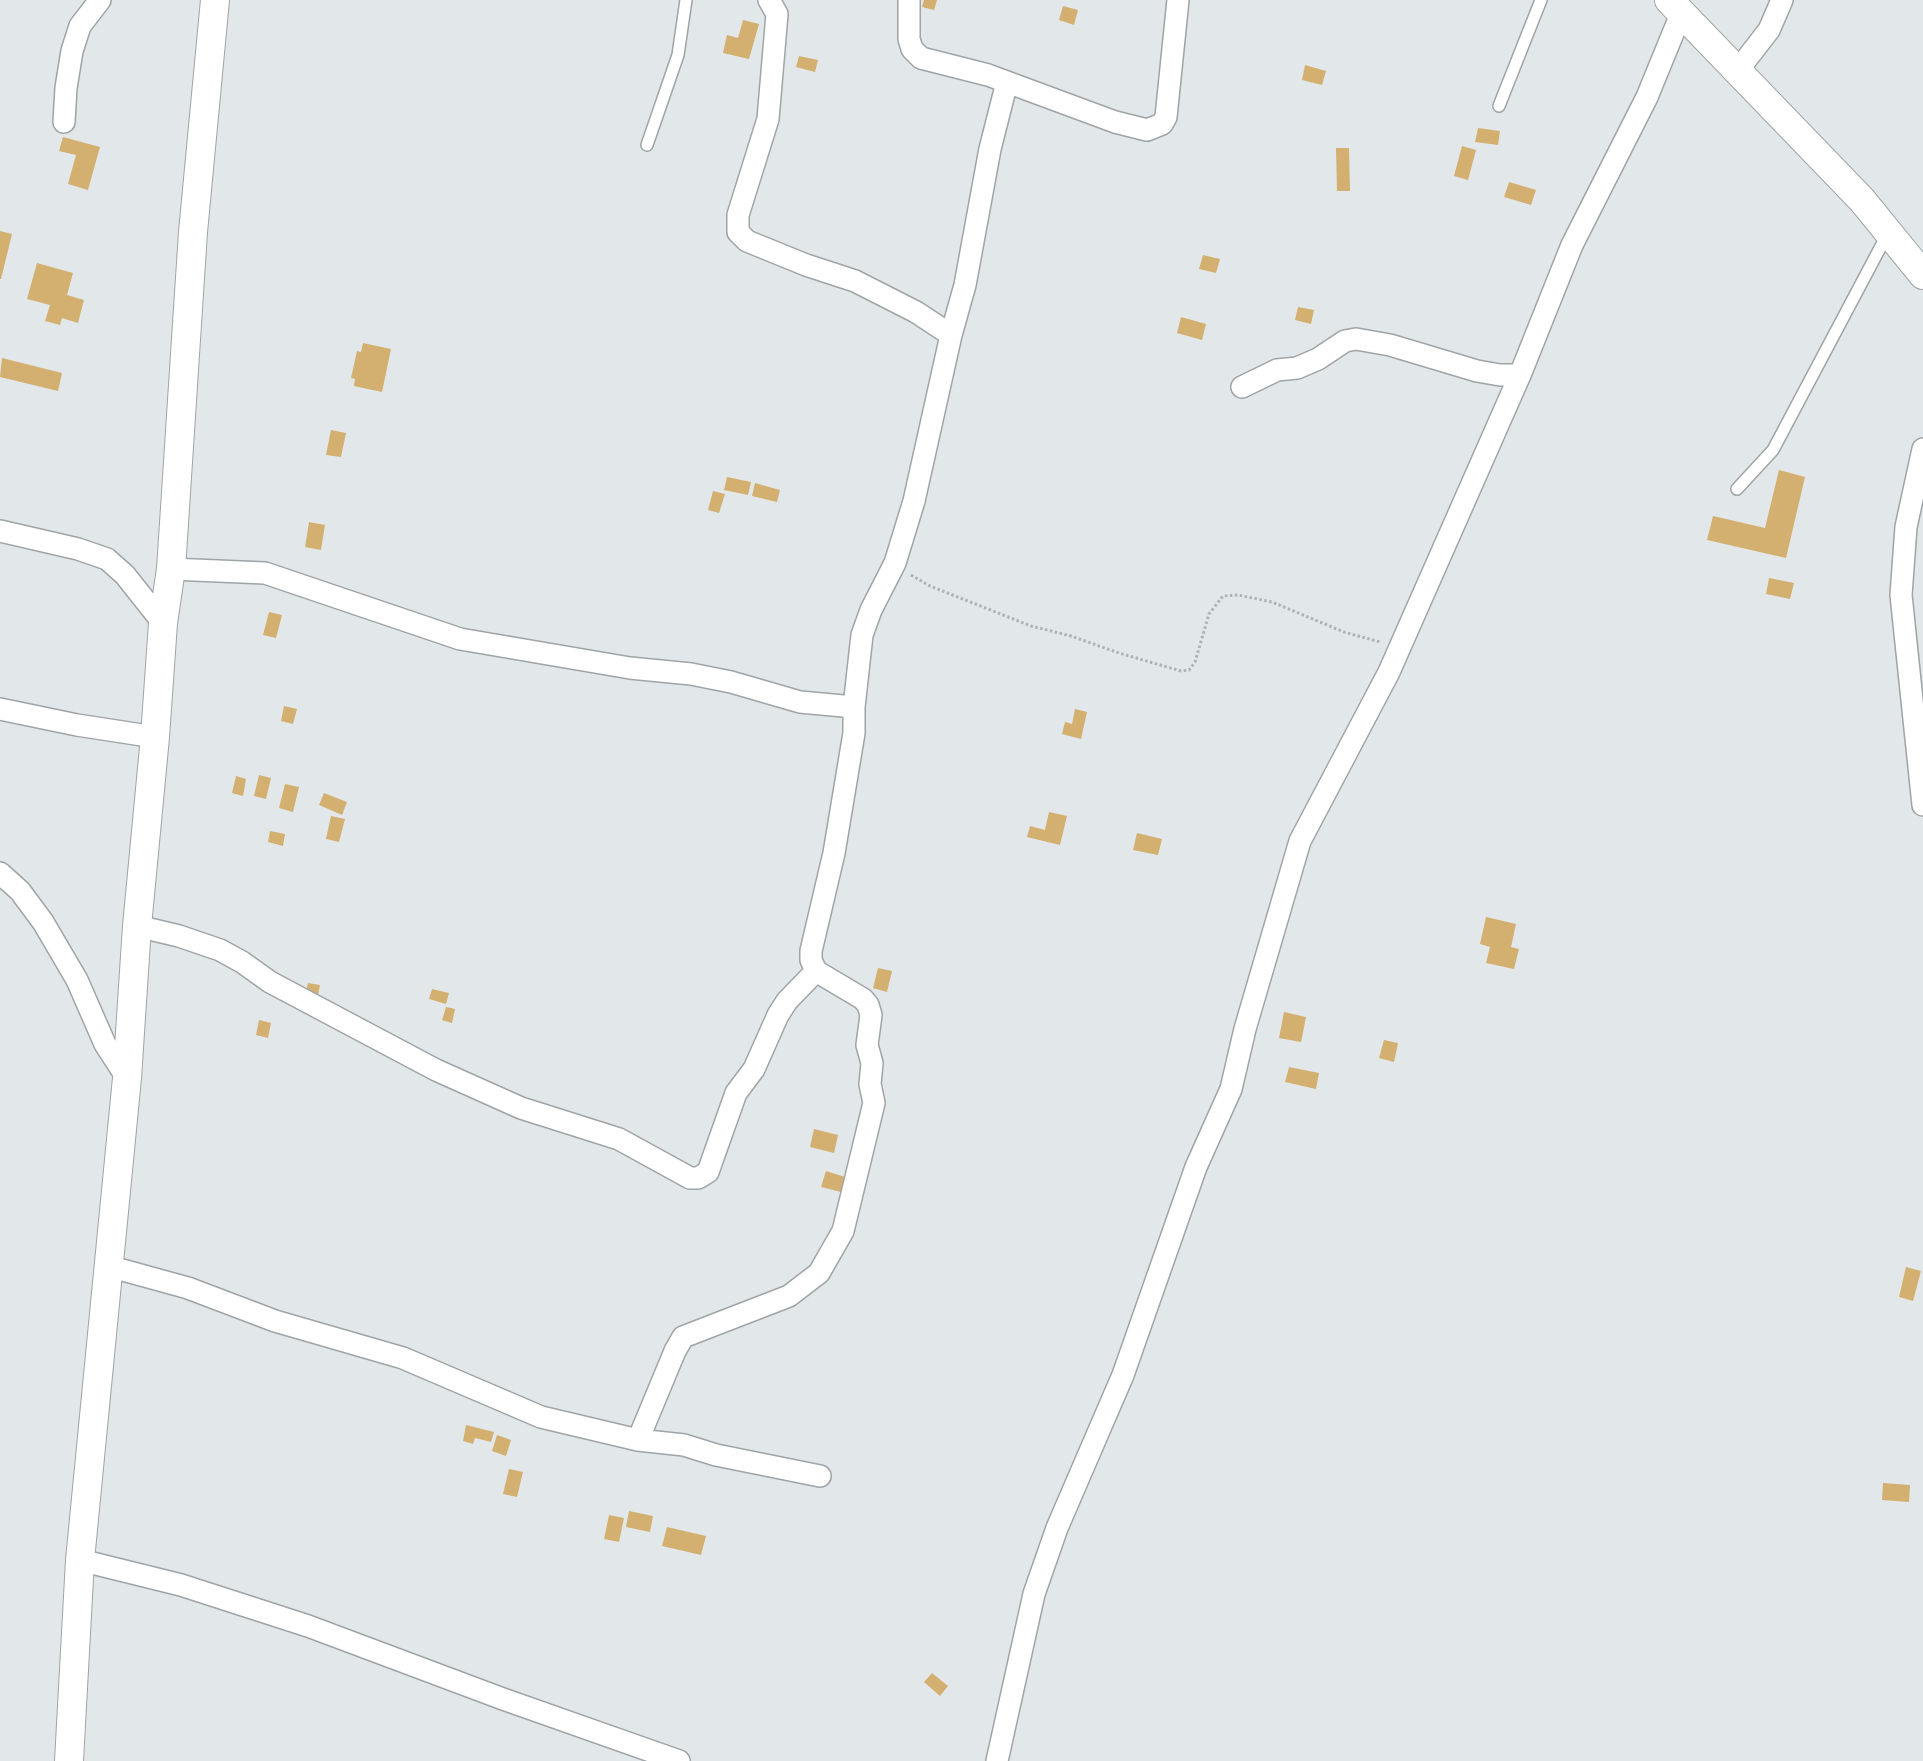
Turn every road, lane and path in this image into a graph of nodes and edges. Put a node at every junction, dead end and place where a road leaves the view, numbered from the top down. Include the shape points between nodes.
1 (100, 0) edge
2 (215, 0) edge
3 (686, 0) edge
4 (769, 0) edge
5 (909, 0) edge
6 (1178, 0) edge
7 (1541, 0) edge
8 (1782, 0) edge
9 (1675, 7) edge
10 (1738, 70) junction
11 (1007, 82) junction
12 (1499, 106) dead end
13 (64, 122) dead end
14 (647, 145) dead end
15 (1889, 231) junction
16 (1923, 275) edge
17 (951, 336) junction
18 (1520, 375) junction
19 (1242, 387) dead end
20 (1923, 449) edge
21 (1737, 489) dead end
22 (0, 531) edge
23 (895, 563) junction
24 (171, 568) junction
25 (162, 623) junction
26 (1400, 647) junction
27 (854, 707) junction
28 (0, 709) edge
29 (155, 737) junction
30 (1923, 805) edge
31 (0, 873) edge
32 (137, 926) junction
33 (816, 971) junction
34 (127, 1078) junction
35 (108, 1266) junction
36 (638, 1440) junction
37 (820, 1476) dead end
38 (80, 1560) junction
39 (69, 1761) edge
40 (679, 1761) edge
41 (997, 1761) edge

1 - 13 street via 80,26 72,51
2 - 24 main road via 193,232
3 - 14 lane via 678,55
4 - 17 street via 777,14 768,119 738,215 738,232 747,241 855,281 916,312
5 - 11 street via 909,39 916,54
6 - 11 street via 1166,117 1155,129 1138,130
7 - 12 lane
8 - 10 street via 1769,30
9 - 10 main road
9 - 18 street via 1647,97 1572,245
10 - 15 main road
11 - 17 street via 990,149 965,285
15 - 16 main road
15 - 21 lane via 1774,450
17 - 23 street via 914,501
18 - 19 street via 1478,371 1390,345 1356,339 1345,341 1297,368 1277,370
18 - 26 street
20 - 30 street via 1906,527 1901,595
22 - 25 street via 107,559 125,575
23 - 26 path via 930,586 1031,626 1181,671 1189,670 1195,662 1214,605 1223,596 1238,594 1272,602 1344,632
23 - 27 street via 862,635
24 - 25 main road
24 - 27 street via 265,573 460,639 630,668 690,674 800,702
25 - 29 main road
26 - 41 street via 1300,841 1245,1029 1231,1089 1196,1167 1123,1374 1056,1528 1034,1594
27 - 33 street via 854,733 834,853 811,950
28 - 29 street
29 - 32 main road
31 - 34 street via 20,891 43,922 77,980 105,1044
32 - 33 street via 220,950 270,982 436,1070 521,1108 619,1138 690,1178 698,1178 708,1172 736,1093 762,1054 778,1015 802,983
32 - 34 main road
33 - 36 street via 863,999 871,1015 867,1044 872,1063 870,1084 874,1103 843,1231 819,1273 789,1296 683,1337
34 - 35 main road
35 - 36 street via 188,1288 275,1321 403,1358 541,1417
35 - 38 main road
36 - 37 street via 684,1445 716,1455
38 - 39 main road
38 - 40 street via 181,1586 308,1626

